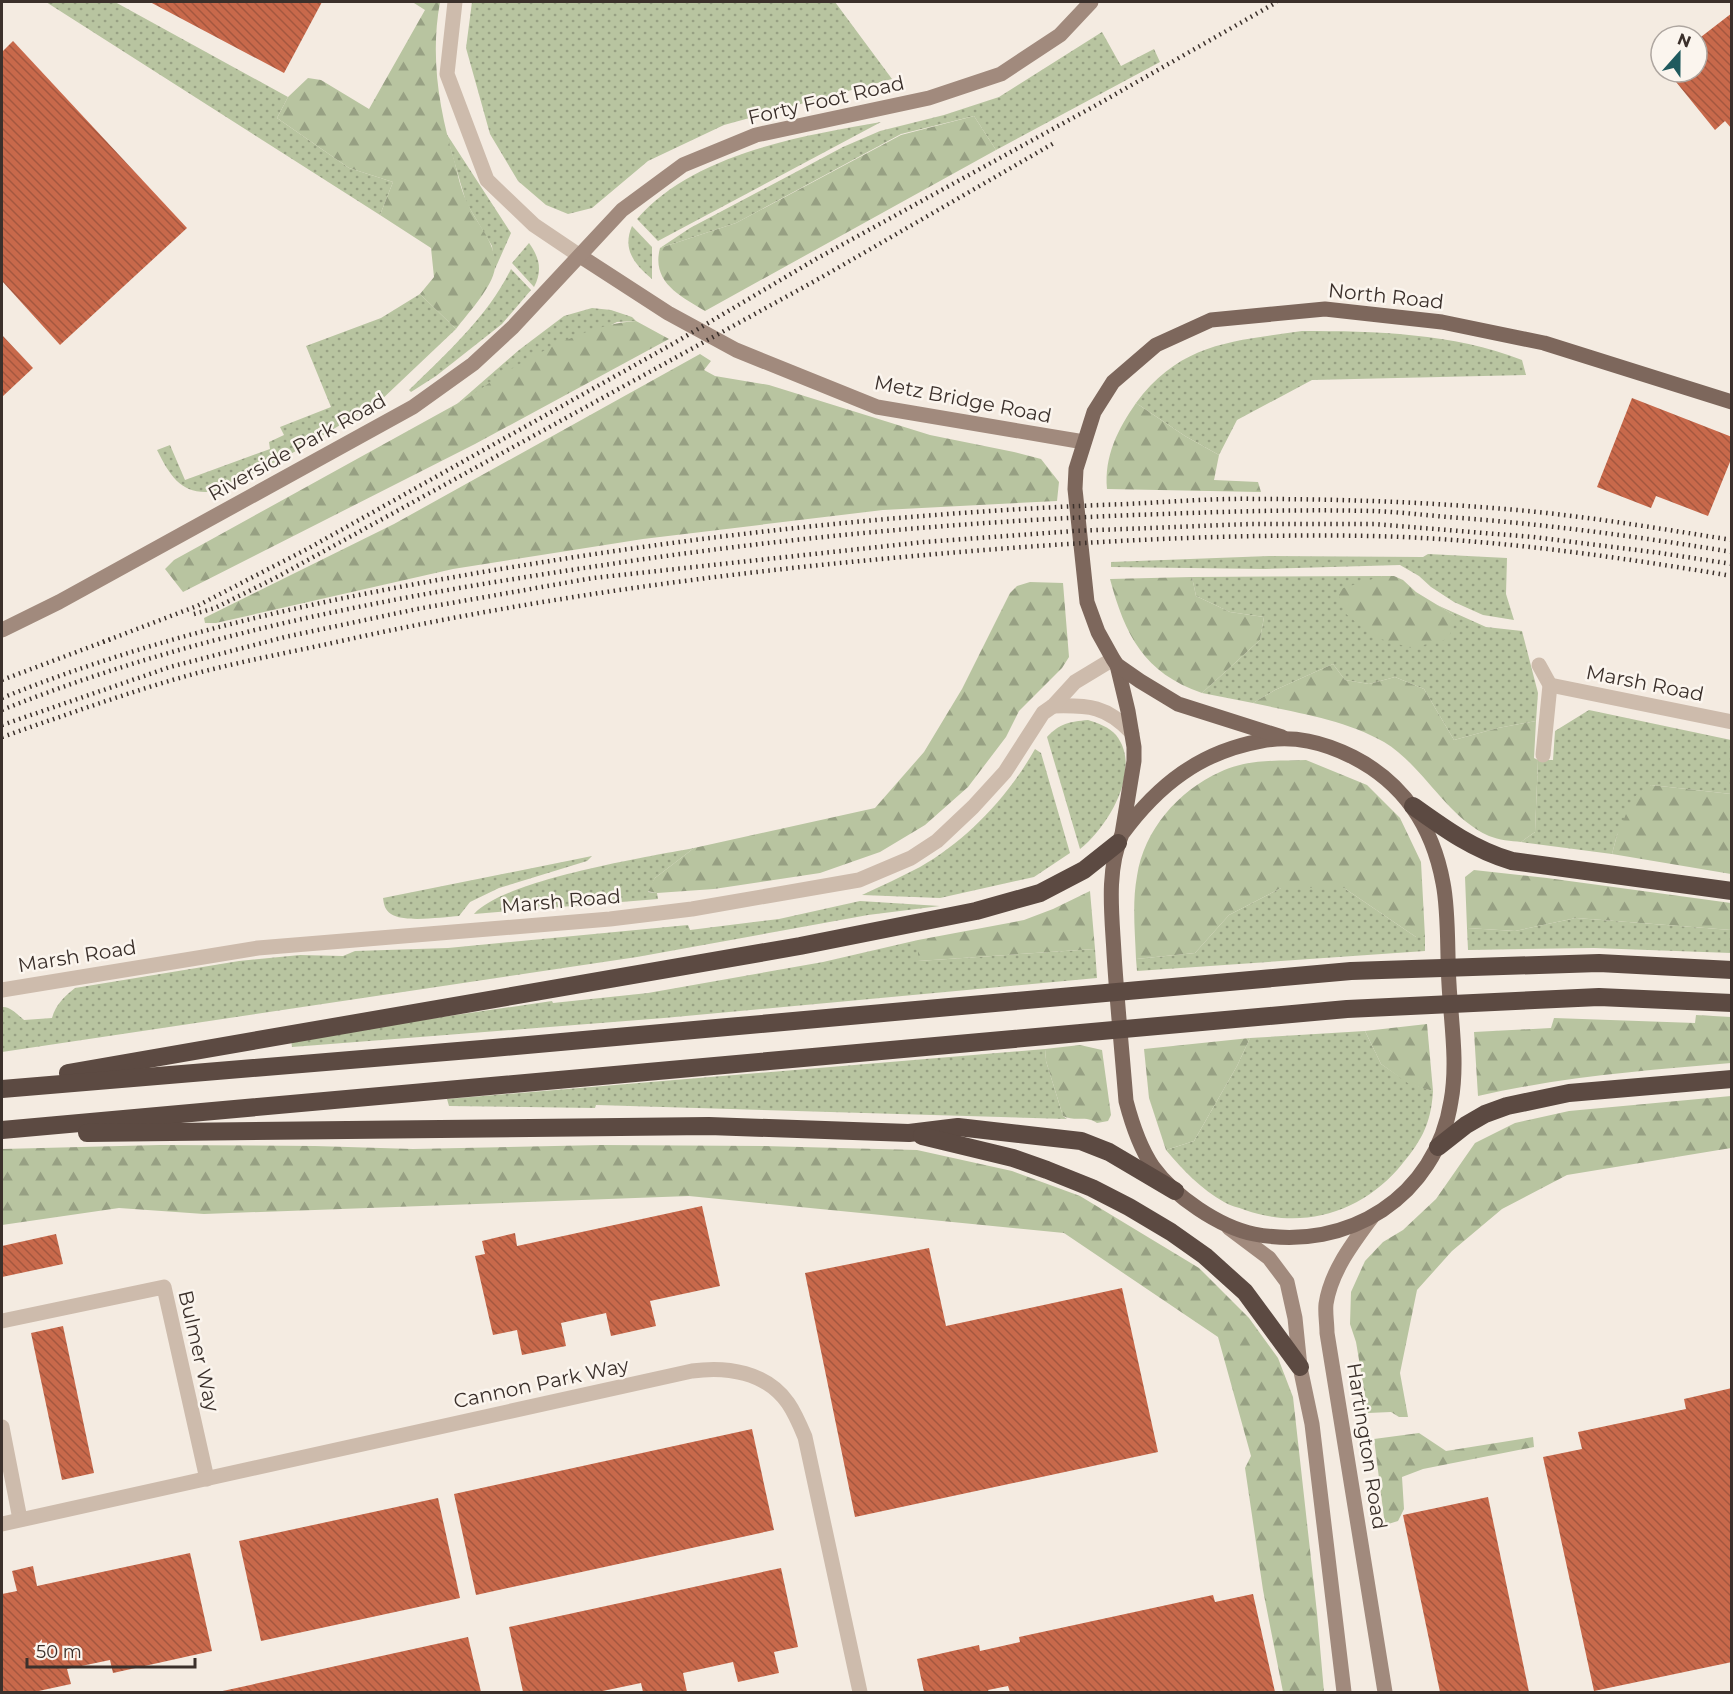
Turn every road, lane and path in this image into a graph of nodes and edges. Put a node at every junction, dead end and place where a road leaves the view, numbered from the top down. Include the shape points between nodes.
1 (455, 2) edge
2 (1091, 2) edge
3 (580, 256) junction
4 (1729, 398) edge
5 (1084, 442) junction
6 (2, 630) edge
7 (1115, 662) junction
8 (1539, 665) dead end
9 (1550, 685) junction
10 (1053, 706) junction
11 (1731, 722) edge
12 (1132, 733) junction
13 (1285, 737) junction
14 (1543, 755) dead end
15 (1413, 806) junction
16 (1120, 839) junction
17 (1731, 891) edge
18 (1731, 970) edge
19 (2, 990) edge
20 (1731, 1003) edge
21 (1731, 1078) edge
22 (2, 1086) edge
23 (2, 1132) edge
24 (909, 1133) junction
25 (1438, 1147) junction
26 (1175, 1191) junction
27 (1372, 1217) junction
28 (1220, 1222) junction
29 (2, 1321) edge
30 (1300, 1367) junction
31 (2, 1427) edge
32 (207, 1479) junction
33 (20, 1519) junction
34 (2, 1524) edge
35 (860, 1692) edge
36 (1344, 1692) edge
37 (1385, 1692) edge

1 - 3 street via 447,74 487,180 534,225
2 - 3 street, Forty Foot Road via 1060,35 1001,74 929,98 756,135 682,165 622,210
3 - 5 street, Metz Bridge Road via 668,313 736,350 877,407
3 - 6 street, Riverside Park Road via 473,364 413,407
4 - 5 main road, North Road via 1544,344 1442,322 1325,309 1211,320 1156,345 1113,381 1094,412
5 - 7 main road, North Road via 1075,489 1087,602
7 - 10 street, Marsh Road via 1075,682
7 - 12 main road
7 - 13 main road via 1178,704
8 - 9 street
9 - 11 street, Marsh Road
9 - 14 street
10 - 12 street via 1084,705 1104,710
10 - 19 street, Marsh Road via 1043,713 1005,772 937,841 911,858 859,880 669,912 258,948
12 - 16 main road via 1134,761
13 - 15 main road via 1338,749 1363,762 1387,779
13 - 16 main road via 1232,748 1192,766 1148,803
15 - 17 highway via 1470,845 1512,861
15 - 25 main road via 1436,854 1444,885 1453,1059 1451,1101
16 - 22 highway via 1084,870 1040,893 922,923
16 - 26 main road via 1111,904 1126,1101 1143,1148 1154,1168
18 - 22 highway via 1599,963 1351,971 482,1049
20 - 23 highway via 1599,997 1347,1009
21 - 25 highway via 1569,1093 1507,1107 1466,1125
23 - 24 highway via 709,1126
24 - 26 highway via 958,1127 1081,1141 1109,1152
24 - 30 highway via 1013,1158 1092,1188 1171,1232 1245,1292
25 - 27 main road via 1408,1191
26 - 28 main road
27 - 28 main road via 1314,1237 1251,1233
27 - 37 street, Hartington Road via 1334,1277 1326,1305 1327,1332
28 - 30 street via 1269,1258 1287,1282
29 - 32 street, Bulmer Way via 164,1287
30 - 36 street via 1312,1424
31 - 33 street
32 - 33 street, Cannon Park Way
32 - 35 street, Cannon Park Way via 692,1371 714,1368 759,1377 787,1402 805,1437
33 - 34 street, Cannon Park Way

